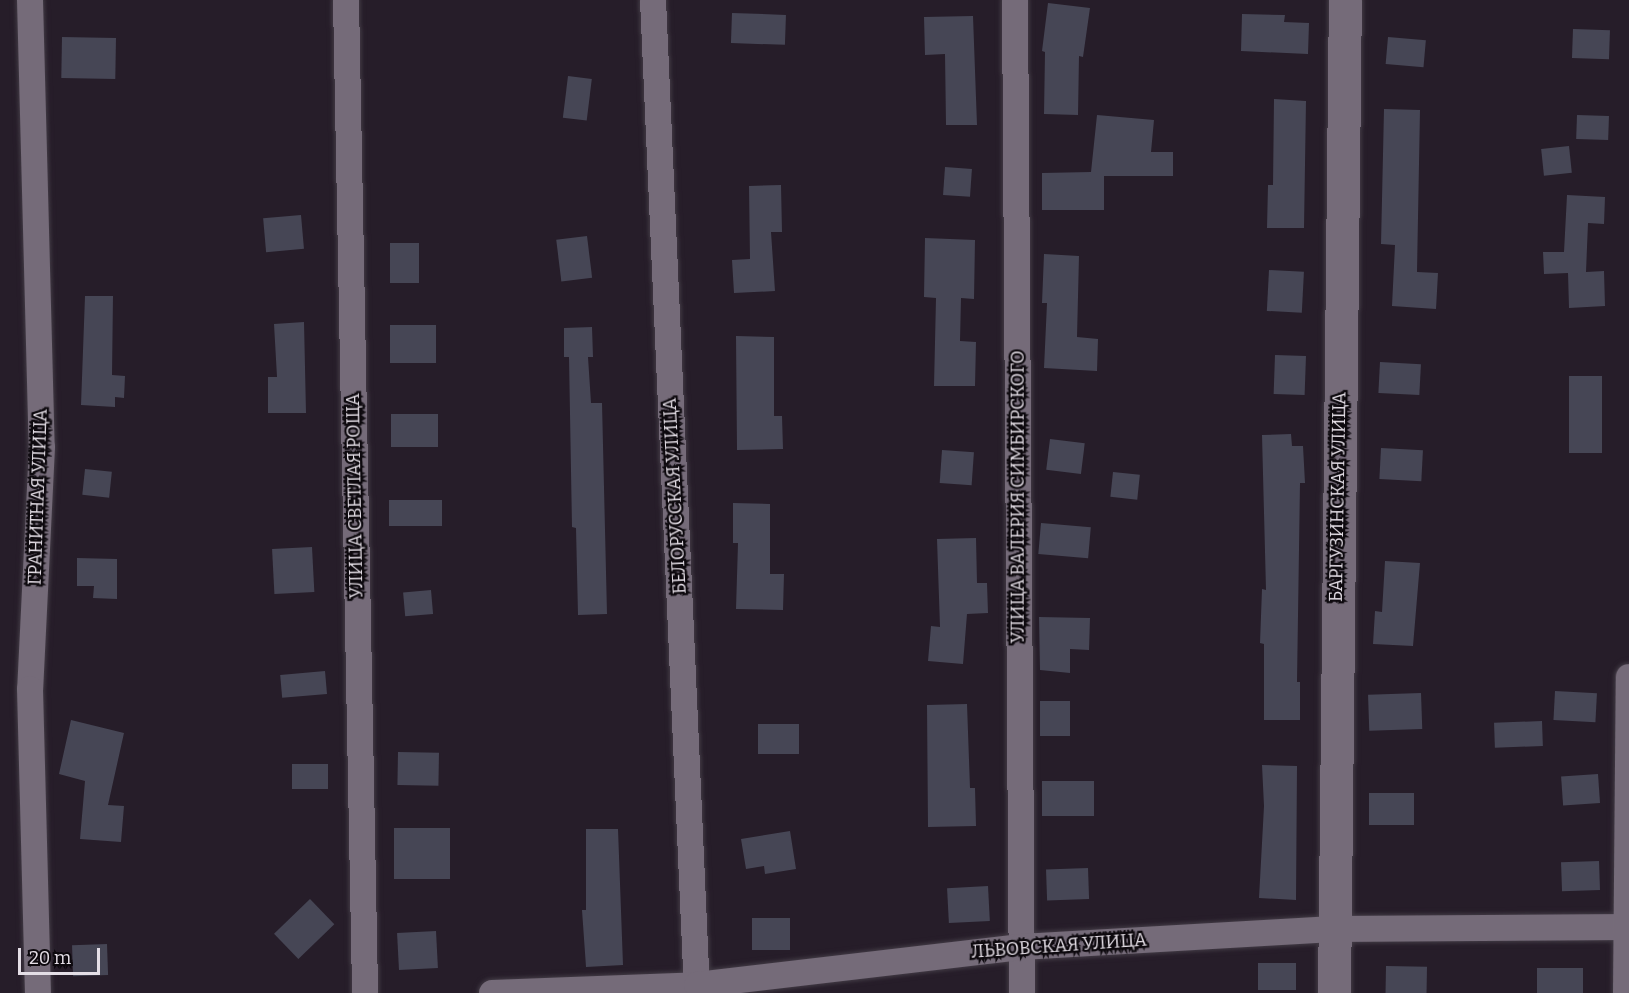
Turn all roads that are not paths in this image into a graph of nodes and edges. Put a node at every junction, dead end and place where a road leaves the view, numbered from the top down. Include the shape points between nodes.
1 (30, 0) edge
2 (346, 0) edge
3 (653, 0) edge
4 (1015, 0) edge
5 (1345, 0) edge
6 (1629, 677) edge
7 (1628, 927) edge
8 (1332, 929) junction
9 (1021, 947) junction
10 (697, 989) edge
11 (38, 993) edge
12 (365, 993) edge
13 (492, 993) edge
14 (1022, 993) edge
15 (1334, 993) edge
16 (1626, 993) edge

1 - 11 street, ГРАНИТНАЯ УЛИЦА via 42,447 30,689
2 - 12 street, УЛИЦА СВЕТЛАЯ РОЩА
3 - 10 street, БЕЛОРУССКАЯ УЛИЦА
4 - 9 street, УЛИЦА ВАЛЕРИЯ СИМБИРСКОГО
5 - 8 street, БАРГУЗИНСКАЯ УЛИЦА
6 - 7 street
7 - 8 street, ЛЬВОВСКАЯ УЛИЦА
7 - 16 street
8 - 9 street, ЛЬВОВСКАЯ УЛИЦА
8 - 15 street, БАРГУЗИНСКАЯ УЛИЦА
9 - 10 street, ЛЬВОВСКАЯ УЛИЦА
9 - 14 street, УЛИЦА ВАЛЕРИЯ СИМБИРСКОГО
10 - 13 street, ЛЬВОВСКАЯ УЛИЦА

